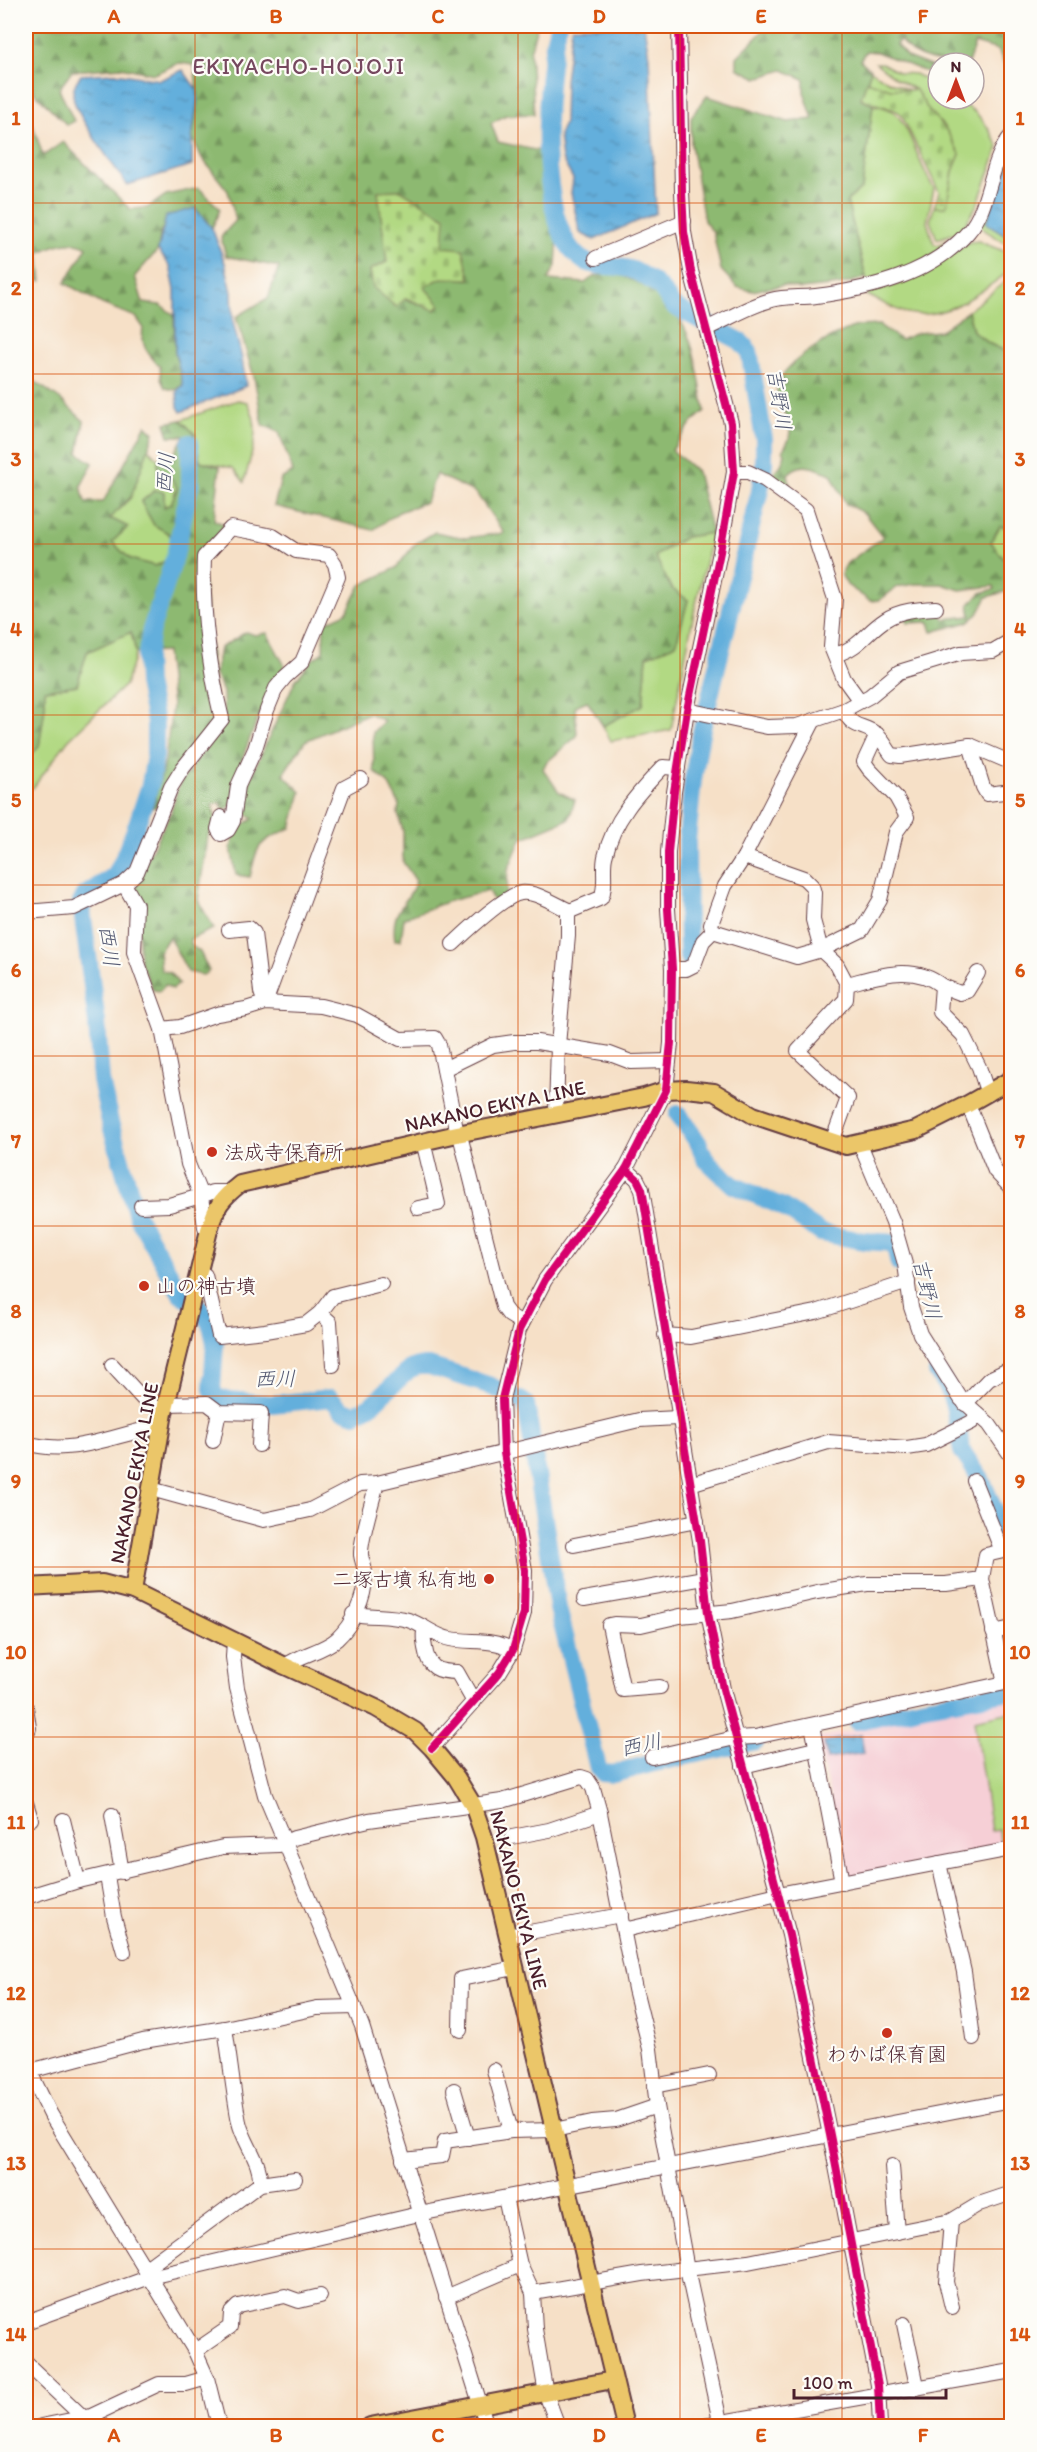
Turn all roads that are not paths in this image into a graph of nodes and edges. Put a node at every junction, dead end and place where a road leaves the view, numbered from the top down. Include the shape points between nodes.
1 (679, 26) edge
2 (1011, 135) edge
3 (684, 221) junction
4 (596, 258) dead end
5 (708, 328) junction
6 (734, 472) junction
7 (936, 608) dead end
8 (1011, 640) edge
9 (835, 655) junction
10 (860, 701) junction
11 (844, 710) junction
12 (700, 712) junction
13 (813, 723) junction
14 (877, 734) junction
15 (970, 745) junction
16 (1011, 759) edge
17 (678, 768) junction
18 (361, 779) dead end
19 (1011, 791) edge
20 (221, 818) dead end
21 (744, 857) junction
22 (124, 884) junction
23 (26, 912) edge
24 (570, 912) junction
25 (229, 930) dead end
26 (712, 932) junction
27 (453, 944) dead end
28 (821, 950) junction
29 (672, 969) junction
30 (978, 973) dead end
31 (846, 984) junction
32 (942, 986) junction
33 (265, 1003) junction
34 (162, 1029) junction
35 (558, 1045) junction
36 (669, 1061) junction
37 (444, 1069) junction
38 (1011, 1078) edge
39 (666, 1090) junction
40 (988, 1094) junction
41 (968, 1104) junction
42 (556, 1113) junction
43 (457, 1134) junction
44 (423, 1142) junction
45 (832, 1142) junction
46 (860, 1144) junction
47 (626, 1169) junction
48 (1011, 1188) edge
49 (230, 1192) junction
50 (201, 1196) junction
51 (141, 1206) dead end
52 (418, 1208) dead end
53 (209, 1230) junction
54 (199, 1271) junction
55 (904, 1283) junction
56 (381, 1284) dead end
57 (320, 1313) junction
58 (522, 1323) junction
59 (665, 1335) junction
60 (112, 1365) dead end
61 (333, 1365) dead end
62 (1011, 1368) edge
63 (965, 1404) junction
64 (219, 1412) junction
65 (164, 1414) junction
66 (977, 1415) junction
67 (678, 1418) junction
68 (213, 1441) dead end
69 (26, 1443) edge
70 (259, 1444) dead end
71 (504, 1453) junction
72 (1011, 1457) edge
73 (974, 1481) dead end
74 (377, 1483) junction
75 (690, 1484) junction
76 (150, 1489) junction
77 (697, 1521) junction
78 (574, 1545) dead end
79 (1007, 1550) edge
80 (704, 1578) junction
81 (982, 1578) junction
82 (26, 1587) edge
83 (133, 1591) junction
84 (584, 1599) dead end
85 (708, 1613) junction
86 (353, 1614) junction
87 (425, 1628) junction
88 (1011, 1628) edge
89 (993, 1632) junction
90 (234, 1640) junction
91 (513, 1650) junction
92 (285, 1666) junction
93 (1007, 1677) edge
94 (660, 1687) dead end
95 (474, 1702) junction
96 (26, 1707) edge
97 (812, 1725) junction
98 (26, 1735) edge
99 (735, 1738) junction
100 (815, 1745) junction
101 (432, 1748) junction
102 (652, 1757) dead end
103 (743, 1766) junction
104 (26, 1803) edge
105 (473, 1805) junction
106 (600, 1813) junction
107 (112, 1815) dead end
108 (31, 1819) dead end
109 (63, 1820) dead end
110 (512, 1837) dead end
111 (284, 1843) junction
112 (1011, 1849) edge
113 (939, 1863) junction
114 (122, 1872) junction
115 (107, 1876) junction
116 (78, 1881) junction
117 (842, 1882) junction
118 (778, 1894) junction
119 (26, 1897) edge
120 (621, 1915) junction
121 (624, 1930) junction
122 (508, 1936) junction
123 (124, 1952) dead end
124 (515, 1968) junction
125 (354, 2007) junction
126 (225, 2028) junction
127 (460, 2030) dead end
128 (973, 2038) dead end
129 (28, 2068) edge
130 (494, 2070) dead end
131 (709, 2075) dead end
132 (654, 2086) junction
133 (454, 2090) dead end
134 (1011, 2100) edge
135 (657, 2106) junction
136 (554, 2130) junction
137 (511, 2131) junction
138 (830, 2135) junction
139 (468, 2138) junction
140 (403, 2160) junction
141 (668, 2166) junction
142 (892, 2166) dead end
143 (295, 2179) dead end
144 (260, 2184) junction
145 (567, 2186) junction
146 (1011, 2193) edge
147 (505, 2198) junction
148 (420, 2214) junction
149 (951, 2221) junction
150 (897, 2232) junction
151 (849, 2242) junction
152 (520, 2265) junction
153 (687, 2269) junction
154 (147, 2273) junction
155 (590, 2283) junction
156 (532, 2293) junction
157 (320, 2296) dead end
158 (446, 2297) junction
159 (952, 2307) dead end
160 (26, 2322) edge
161 (904, 2324) dead end
162 (195, 2351) junction
163 (26, 2363) edge
164 (1011, 2371) edge
165 (207, 2378) junction
166 (613, 2380) junction
167 (917, 2386) junction
168 (879, 2393) junction
169 (546, 2394) junction
170 (481, 2407) junction
171 (83, 2417) junction
172 (720, 2424) edge
173 (41, 2427) edge
174 (103, 2427) edge
175 (219, 2427) edge
176 (370, 2427) edge
177 (487, 2427) edge
178 (558, 2427) edge
179 (625, 2427) edge
180 (699, 2427) edge
181 (880, 2427) edge

1 - 3 street
2 - 5 street via 1004,143 971,229 923,266 897,279 862,287 817,296 771,299
3 - 4 street
3 - 5 street via 691,271
5 - 6 street via 731,423
6 - 9 street via 748,472 765,480 806,510 835,599 831,647
6 - 12 street
7 - 9 street via 911,610 886,619 851,650
8 - 10 street via 993,651 960,653 899,672
9 - 10 street via 844,679
10 - 11 street
11 - 13 street
11 - 14 street via 854,724
12 - 13 street via 768,727
12 - 17 street
13 - 21 street
14 - 15 street via 892,755 900,756
14 - 28 street via 864,762 896,797 907,818 896,832 880,900 862,930
15 - 16 street
15 - 19 street via 987,794
17 - 24 street via 663,767 624,810 605,856 605,891 601,898
17 - 29 street via 668,852
18 - 33 street via 344,788
20 - 22 street via 221,834 233,821 238,786 276,688 302,662 338,578 328,555 296,551 273,537 231,528 204,557 207,635 222,719 171,787 137,872
21 - 26 street via 725,886 711,924
21 - 28 street via 804,878 812,886 813,920
22 - 23 street via 74,908
22 - 34 street via 136,905 134,952
24 - 27 street via 535,895 521,893 501,904
24 - 35 street
25 - 33 street via 249,928 254,933
26 - 28 street via 797,957
26 - 29 street via 703,940 694,965
28 - 31 street via 837,965
29 - 36 street
30 - 32 street via 968,991 960,993
31 - 32 street via 903,972 932,978
31 - 45 street via 846,999 798,1051 848,1098
32 - 40 street via 940,1012 963,1035
33 - 34 street
33 - 37 street via 329,1008 357,1015 400,1039 435,1038
34 - 50 street via 188,1164
35 - 36 street via 610,1054 631,1062
35 - 37 street via 493,1045
35 - 42 street
36 - 39 street
37 - 43 street
38 - 40 main road, NAKANO EKIYA LINE
39 - 42 main road, NAKANO EKIYA LINE
39 - 45 main road, NAKANO EKIYA LINE via 714,1092 753,1115
39 - 47 street
40 - 41 main road, NAKANO EKIYA LINE
41 - 46 main road, NAKANO EKIYA LINE via 916,1130
41 - 48 street via 994,1171
42 - 43 main road, NAKANO EKIYA LINE
43 - 44 main road, NAKANO EKIYA LINE
43 - 58 street via 502,1307
44 - 49 main road, NAKANO EKIYA LINE via 240,1184
44 - 52 street via 438,1204
45 - 46 main road, NAKANO EKIYA LINE
46 - 55 street via 893,1222
47 - 58 street via 545,1280
47 - 59 street via 642,1189
49 - 50 street
49 - 53 main road, NAKANO EKIYA LINE via 216,1208
50 - 51 street via 169,1205
50 - 53 street via 205,1227
53 - 54 main road, NAKANO EKIYA LINE
54 - 57 street via 205,1275 219,1336 306,1324
54 - 65 main road, NAKANO EKIYA LINE
55 - 59 street via 816,1312 691,1338
55 - 63 street via 920,1334
56 - 57 street via 333,1296
57 - 61 street via 330,1322
58 - 71 street via 502,1399
59 - 67 street
60 - 65 street via 143,1399
62 - 63 street via 989,1379
63 - 66 street
64 - 65 street via 207,1403
64 - 68 street
64 - 70 street via 261,1413
65 - 69 street via 66,1449
65 - 76 main road, NAKANO EKIYA LINE
66 - 72 street
66 - 75 street via 972,1422 926,1445 907,1448 828,1442
67 - 71 street via 639,1420
67 - 75 street
71 - 74 street
71 - 91 street via 525,1570 524,1613
73 - 79 street
74 - 76 street via 360,1484 310,1510 264,1520
74 - 86 street via 361,1554 366,1575 364,1592
75 - 77 street
76 - 83 main road, NAKANO EKIYA LINE
77 - 78 street
77 - 80 street
79 - 81 street via 986,1554
80 - 84 street
80 - 85 street
81 - 85 street via 945,1584 867,1584
81 - 89 street
82 - 83 main road via 102,1583
83 - 90 main road, NAKANO EKIYA LINE
85 - 94 street via 641,1625 609,1625 623,1690
85 - 99 street
86 - 87 street via 406,1620
86 - 92 street via 336,1640
87 - 91 street via 450,1639 502,1643
87 - 95 street via 426,1659 442,1672 457,1672
88 - 89 street
89 - 93 street
90 - 92 main road, NAKANO EKIYA LINE
90 - 111 street via 237,1688 255,1765
91 - 95 street
92 - 101 main road, NAKANO EKIYA LINE via 376,1708 415,1731
93 - 97 street via 1005,1683
95 - 101 street
96 - 98 street
97 - 99 street
97 - 100 street
99 - 102 street
99 - 103 street
100 - 103 street
100 - 117 street
101 - 105 main road, NAKANO EKIYA LINE
103 - 118 street
104 - 108 street
105 - 106 street via 502,1801 581,1777 593,1788
105 - 111 street via 369,1820
105 - 122 main road, NAKANO EKIYA LINE
106 - 110 street
106 - 120 street
107 - 114 street
109 - 116 street
111 - 114 street via 223,1847
111 - 125 street
112 - 113 street
113 - 117 street
113 - 128 street via 964,1972
114 - 115 street
115 - 116 street
115 - 123 street
116 - 119 street
117 - 118 street
118 - 121 street
118 - 138 street
120 - 121 street
120 - 122 street
121 - 132 street via 650,2049
122 - 124 main road, NAKANO EKIYA LINE
124 - 127 street via 461,1979
124 - 136 main road, NAKANO EKIYA LINE
125 - 126 street via 317,2008
125 - 140 street
126 - 129 street via 143,2041
126 - 144 street via 239,2122 261,2171
129 - 154 street via 51,2115
130 - 137 street
131 - 132 street
132 - 135 street
133 - 139 street
134 - 138 street
135 - 136 street via 616,2120
135 - 141 street
136 - 137 street
136 - 145 main road, NAKANO EKIYA LINE
137 - 139 street
138 - 141 street
138 - 151 street
139 - 140 street via 445,2141 442,2156
140 - 148 street
141 - 145 street
141 - 153 street
142 - 150 street
143 - 144 street
144 - 154 street
145 - 147 street
145 - 155 main road, NAKANO EKIYA LINE
146 - 149 street via 979,2204
147 - 148 street
147 - 152 street
148 - 154 street
148 - 158 street
149 - 150 street
149 - 159 street via 946,2282
150 - 151 street
151 - 153 street via 748,2262
151 - 168 street
152 - 156 street
152 - 158 street
153 - 155 street
153 - 172 street
154 - 160 street
154 - 162 street
155 - 156 street
155 - 166 main road, NAKANO EKIYA LINE
156 - 169 street
157 - 162 street via 298,2301 285,2296 238,2307 231,2313 230,2327
158 - 170 street
161 - 167 street
162 - 165 street
163 - 171 street
164 - 167 street
165 - 171 street via 186,2384 159,2384
165 - 175 street
166 - 169 main road
166 - 179 main road, NAKANO EKIYA LINE
167 - 168 street
168 - 172 street
168 - 181 street
169 - 170 main road
169 - 178 street
170 - 176 main road
170 - 177 street
171 - 173 street
171 - 174 street
172 - 180 street

